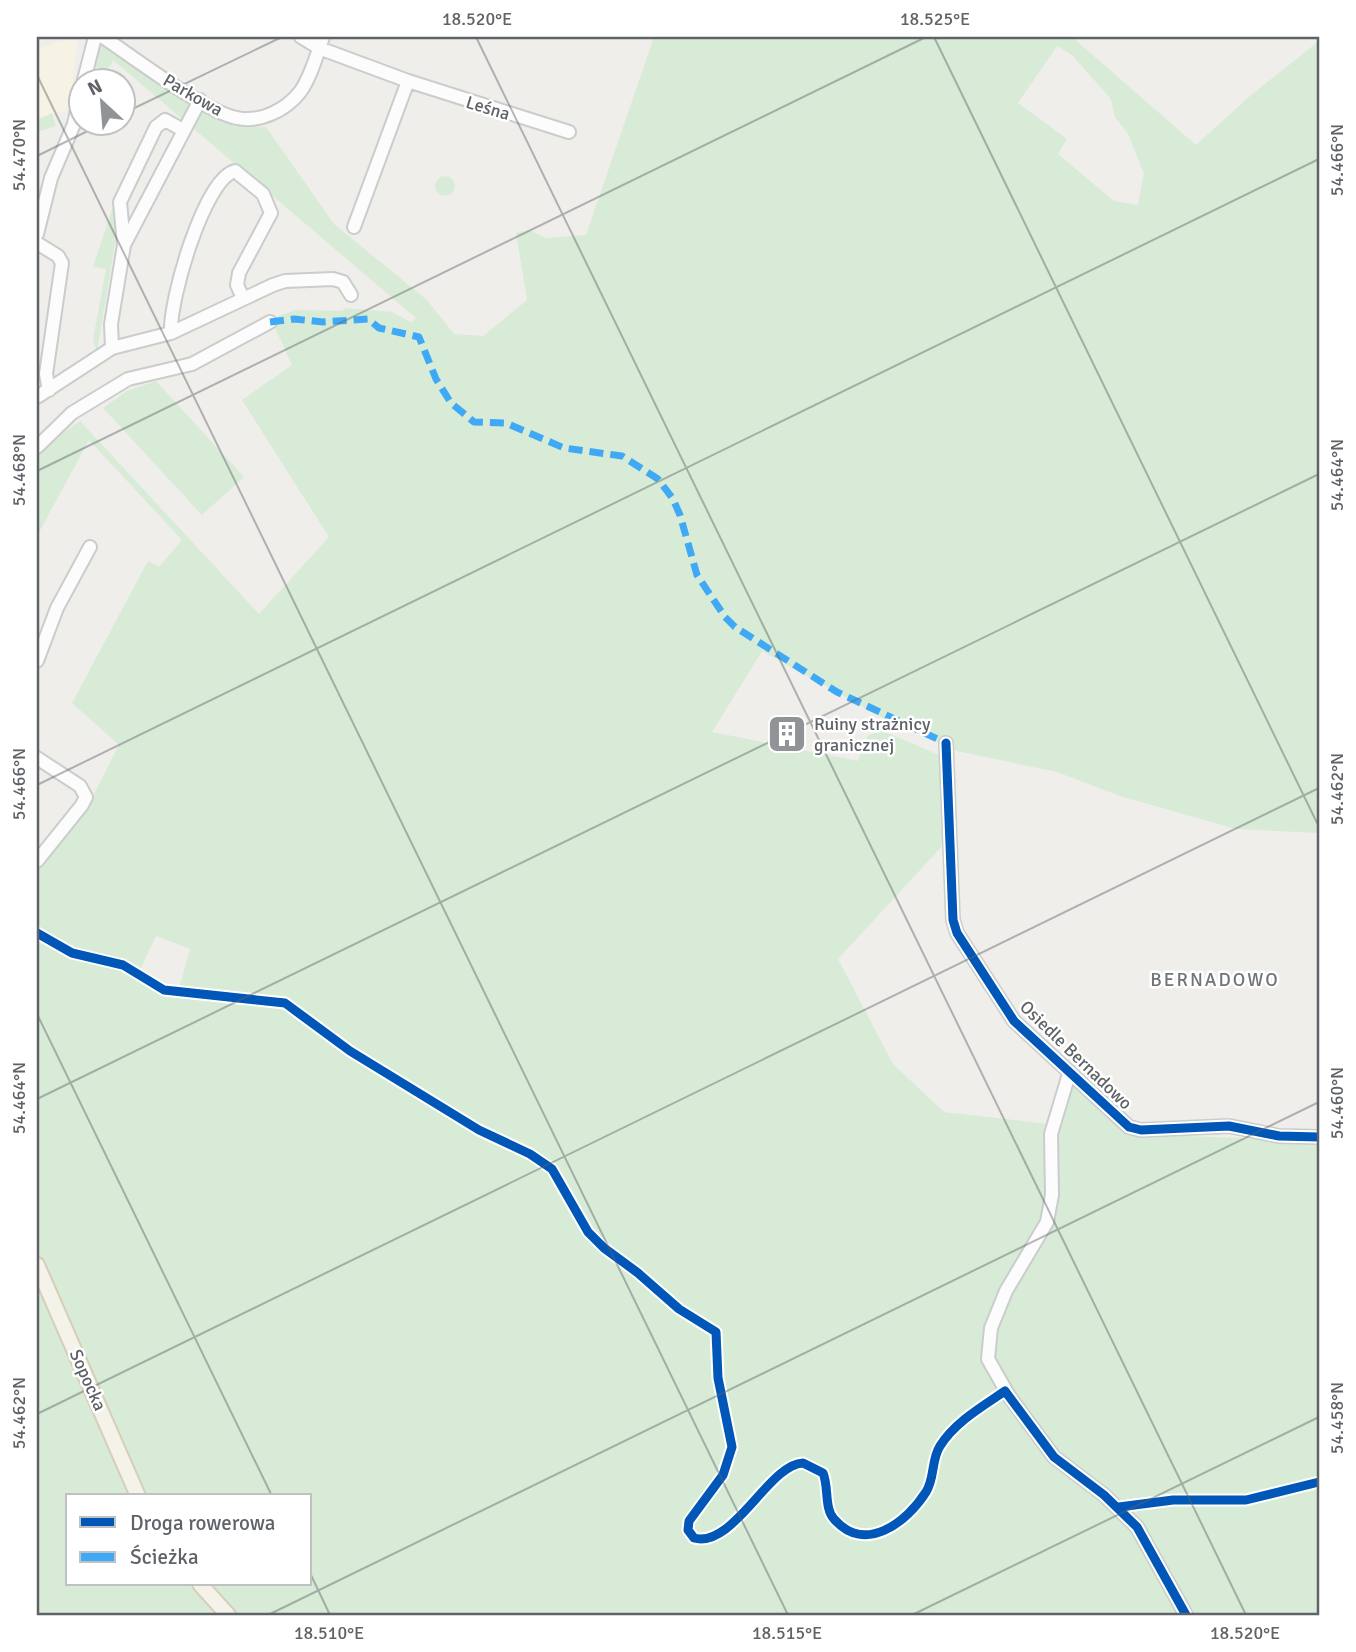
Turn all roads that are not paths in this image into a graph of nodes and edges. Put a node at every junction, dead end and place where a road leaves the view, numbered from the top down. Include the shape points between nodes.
1 (95, 37) edge
2 (103, 37) edge
3 (301, 37) edge
4 (321, 42) edge
5 (88, 66) edge
6 (408, 81) junction
7 (200, 100) junction
8 (183, 130) junction
9 (569, 132) dead end
10 (69, 136) edge
11 (37, 176) edge
12 (51, 178) junction
13 (354, 228) dead end
14 (37, 234) edge
15 (37, 243) edge
16 (124, 245) junction
17 (351, 295) dead end
18 (243, 298) junction
19 (270, 322) dead end
20 (171, 333) junction
21 (112, 348) junction
22 (49, 390) junction
23 (37, 397) edge
24 (37, 447) edge
25 (90, 547) dead end
26 (37, 661) edge
27 (946, 743) dead end
28 (37, 758) edge
29 (42, 845) edge
30 (37, 861) edge
31 (1069, 1074) junction
32 (1319, 1137) edge
33 (37, 1265) edge
34 (137, 1494) edge
35 (202, 1586) edge
36 (228, 1615) edge
37 (1186, 1615) edge

1 - 5 street
2 - 7 street, Parkowa
3 - 4 street
4 - 6 street, Leśna
4 - 7 street, Parkowa via 300,91 273,113 237,118
6 - 9 street, Leśna
6 - 13 street
7 - 8 street
8 - 16 street
8 - 16 street via 164,120 156,127 120,202
10 - 12 street
11 - 12 street
12 - 14 street
15 - 22 street via 58,256 62,264 46,374
16 - 21 street via 111,324
17 - 18 street via 343,282 333,279 285,281
18 - 20 street
18 - 20 street via 237,279 271,213 263,194 235,171 224,177 190,243 178,281
19 - 24 street via 185,367 128,379 72,413
20 - 21 street
21 - 22 street
22 - 23 street
25 - 26 street via 57,608
27 - 31 street, Osiedle Bernadowo via 951,906 957,933 1014,1021
28 - 29 street via 85,792 82,805
29 - 30 street
31 - 32 street, Osiedle Bernadowo via 1120,1120 1141,1130 1229,1126 1279,1136
31 - 37 street via 1051,1134 1052,1195 1047,1222 1006,1291 991,1328 988,1359 1054,1457 1137,1527
33 - 34 main road, Sopocka
35 - 36 main road

